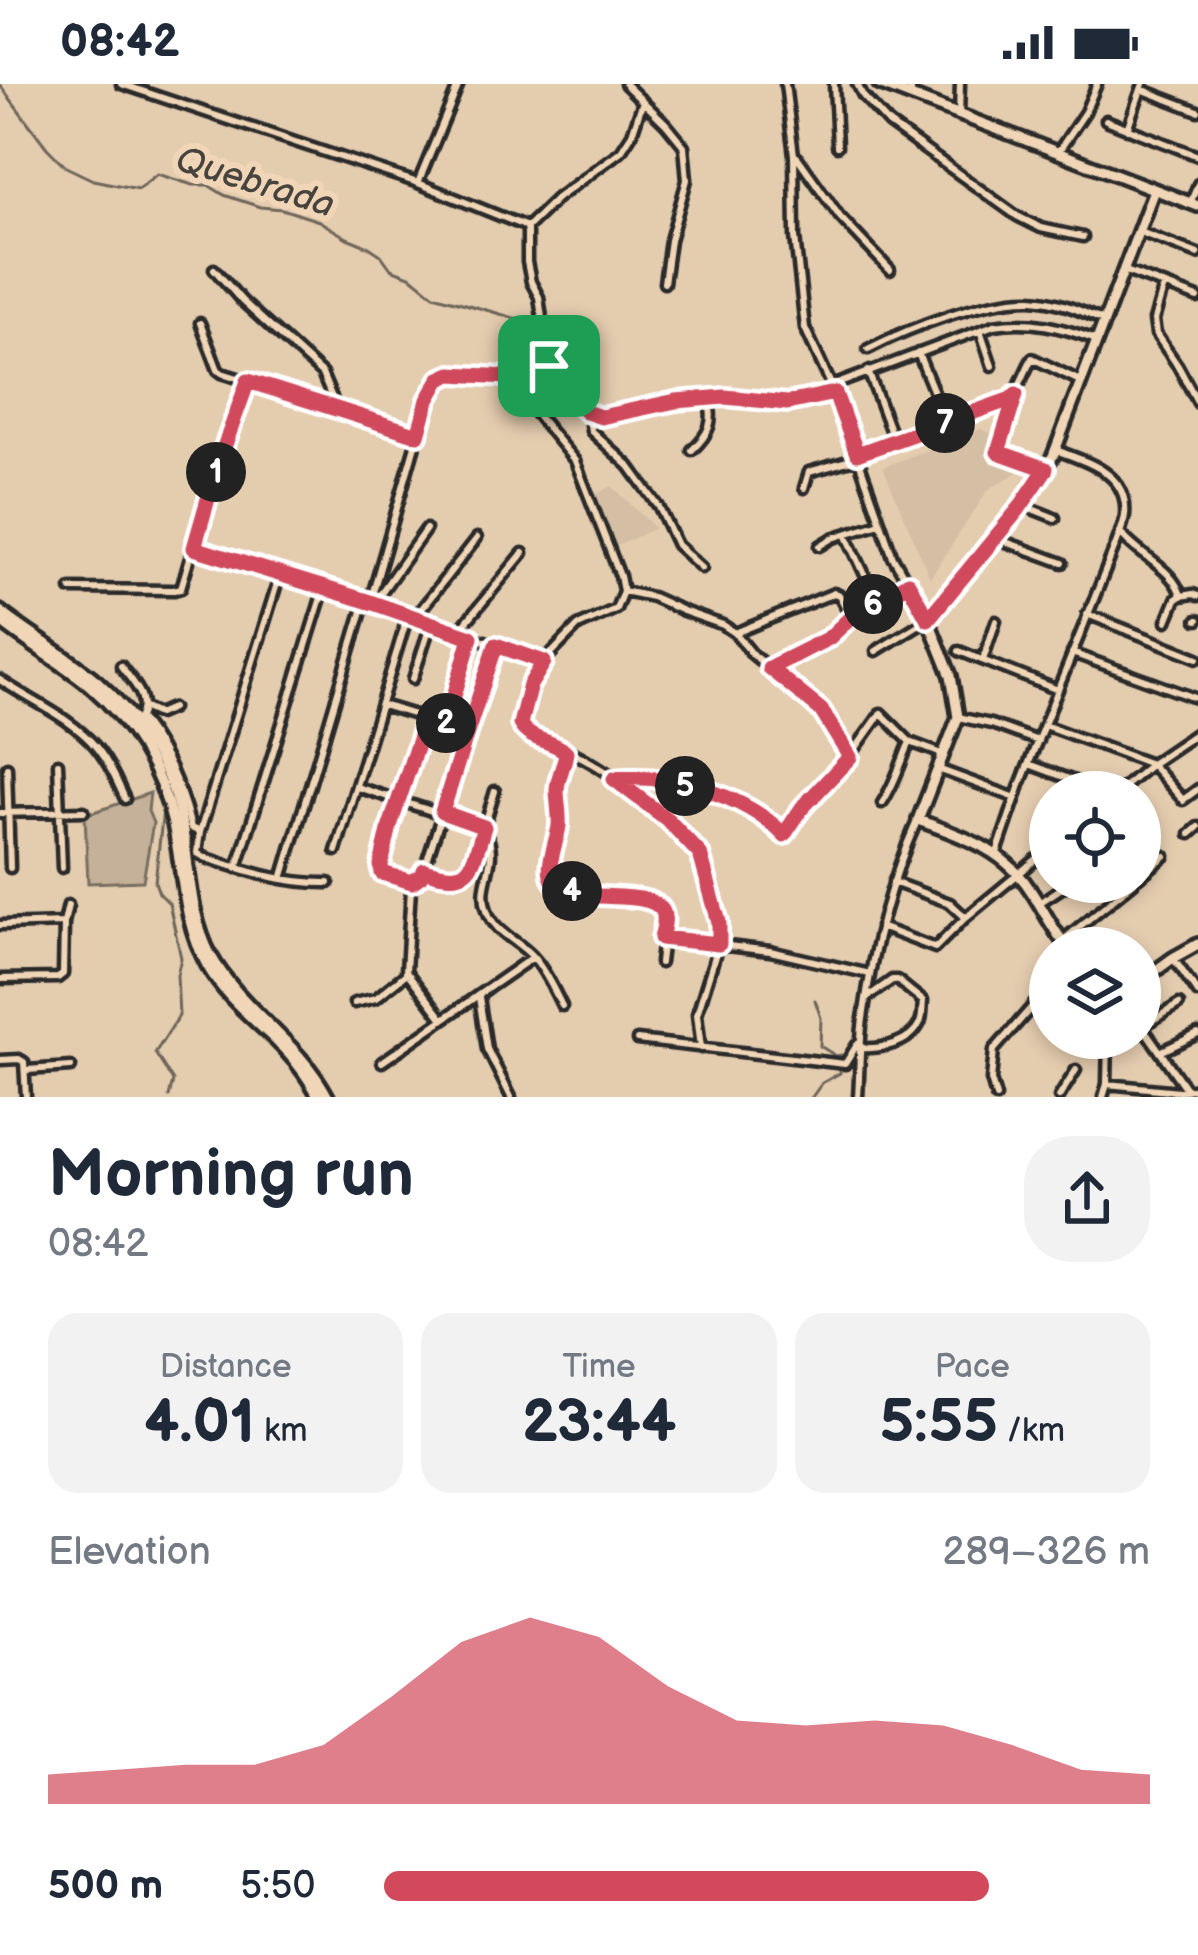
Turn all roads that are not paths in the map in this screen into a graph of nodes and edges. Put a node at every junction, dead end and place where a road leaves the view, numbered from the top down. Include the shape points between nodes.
1 (121, 84) edge
2 (459, 84) edge
3 (625, 84) edge
4 (784, 84) edge
5 (834, 84) edge
6 (856, 84) edge
7 (879, 84) edge
8 (960, 84) edge
9 (1097, 84) edge
10 (1142, 87) edge
11 (911, 90) edge
12 (643, 101) junction
13 (1198, 111) edge
14 (959, 115) junction
15 (1106, 121) dead end
16 (1126, 128) junction
17 (837, 146) dead end
18 (1058, 152) junction
19 (794, 155) junction
20 (1198, 156) edge
21 (418, 183) junction
22 (1198, 184) edge
23 (1154, 190) junction
24 (1194, 205) edge
25 (527, 226) junction
26 (1138, 231) junction
27 (1083, 237) dead end
28 (1198, 254) edge
29 (214, 268) dead end
30 (890, 270) dead end
31 (1123, 270) junction
32 (664, 283) dead end
33 (1164, 286) junction
34 (1198, 298) edge
35 (1104, 320) junction
36 (200, 323) dead end
37 (980, 330) junction
38 (1097, 340) junction
39 (868, 349) dead end
40 (918, 352) junction
41 (548, 359) junction
42 (992, 366) dead end
43 (868, 371) junction
44 (530, 378) junction
45 (248, 381) junction
46 (1082, 382) junction
47 (833, 389) junction
48 (1016, 394) junction
49 (708, 398) junction
50 (1198, 403) edge
51 (336, 407) junction
52 (596, 416) junction
53 (947, 423) junction
54 (418, 435) junction
55 (894, 442) junction
56 (692, 450) dead end
57 (1057, 450) junction
58 (858, 456) junction
59 (1046, 469) junction
60 (804, 488) dead end
61 (1022, 505) junction
62 (1055, 518) dead end
63 (880, 523) junction
64 (426, 529) dead end
65 (1120, 532) junction
66 (845, 534) junction
67 (998, 535) junction
68 (477, 538) dead end
69 (820, 546) dead end
70 (194, 548) junction
71 (523, 554) dead end
72 (1063, 563) dead end
73 (702, 568) dead end
74 (280, 574) junction
75 (865, 574) dead end
76 (908, 583) junction
77 (324, 588) junction
78 (70, 589) dead end
79 (622, 590) junction
80 (1180, 596) junction
81 (1198, 596) edge
82 (370, 602) junction
83 (0, 610) edge
84 (1088, 614) junction
85 (412, 616) junction
86 (851, 617) junction
87 (928, 619) junction
88 (996, 620) dead end
89 (0, 621) edge
90 (1167, 621) dead end
91 (431, 623) junction
92 (458, 632) junction
93 (735, 633) junction
94 (471, 637) junction
95 (496, 645) junction
96 (876, 651) dead end
97 (959, 651) dead end
98 (1072, 653) junction
99 (1198, 658) edge
100 (983, 660) junction
101 (544, 662) junction
102 (121, 665) dead end
103 (769, 668) junction
104 (413, 679) dead end
105 (0, 680) edge
106 (1058, 690) junction
107 (1198, 699) edge
108 (382, 705) junction
109 (145, 708) junction
110 (172, 708) dead end
111 (958, 716) junction
112 (426, 718) junction
113 (137, 720) junction
114 (446, 724) junction
115 (1044, 725) junction
116 (468, 730) junction
117 (1198, 732) edge
118 (1038, 741) junction
119 (910, 742) junction
120 (562, 748) junction
121 (945, 755) junction
122 (850, 757) junction
123 (58, 763) dead end
124 (1029, 764) junction
125 (1150, 764) junction
126 (7, 766) dead end
127 (938, 769) junction
128 (1048, 771) edge
129 (1142, 771) edge
130 (614, 779) junction
131 (357, 787) junction
132 (1198, 789) edge
133 (495, 791) dead end
134 (125, 799) dead end
135 (1016, 799) junction
136 (400, 801) junction
137 (882, 803) dead end
138 (84, 811) dead end
139 (58, 812) junction
140 (442, 812) junction
141 (5, 813) edge
142 (918, 820) junction
143 (484, 827) junction
144 (1198, 827) edge
145 (200, 832) junction
146 (1190, 834) dead end
147 (336, 851) dead end
148 (997, 853) junction
149 (1166, 856) dead end
150 (1161, 860) edge
151 (1029, 866) edge
152 (10, 868) dead end
153 (62, 868) dead end
154 (237, 868) junction
155 (424, 870) junction
156 (1019, 874) junction
157 (282, 878) junction
158 (412, 882) junction
159 (893, 882) junction
160 (329, 883) dead end
161 (1029, 889) edge
162 (1038, 903) edge
163 (1111, 903) edge
164 (68, 905) dead end
165 (965, 918) junction
166 (64, 923) junction
167 (0, 925) edge
168 (880, 927) junction
169 (1053, 927) edge
170 (1085, 927) edge
171 (661, 938) junction
172 (719, 943) junction
173 (1198, 944) edge
174 (533, 957) junction
175 (1173, 958) junction
176 (660, 963) dead end
177 (1161, 967) edge
178 (407, 973) junction
179 (871, 974) junction
180 (0, 979) edge
181 (1198, 993) edge
182 (479, 997) junction
183 (866, 998) junction
184 (354, 1003) dead end
185 (1178, 1004) dead end
186 (562, 1006) dead end
187 (1029, 1010) edge
188 (1161, 1014) edge
189 (443, 1019) junction
190 (1198, 1034) edge
191 (637, 1040) dead end
192 (861, 1045) junction
193 (701, 1048) junction
194 (1161, 1052) edge
195 (1161, 1053) edge
196 (1108, 1059) edge
197 (0, 1060) edge
198 (382, 1062) dead end
199 (71, 1067) dead end
200 (26, 1070) junction
201 (1076, 1070) dead end
202 (1107, 1084) junction
203 (1194, 1090) edge
204 (26, 1097) edge
205 (323, 1097) edge
206 (511, 1097) edge
207 (858, 1097) edge
208 (996, 1097) edge
209 (1059, 1097) edge
210 (1103, 1097) edge

1 - 21 street
2 - 21 street
3 - 12 street
4 - 19 street
5 - 17 street
6 - 27 street via 889,124 1017,216
7 - 11 street
8 - 14 street
9 - 18 street
10 - 13 street
10 - 16 street
11 - 14 street
12 - 25 street via 620,152
12 - 32 street via 685,146 687,180
14 - 18 street
15 - 16 street
16 - 20 street
18 - 23 street
19 - 30 street
19 - 47 street via 801,308
21 - 25 street
22 - 24 street
23 - 24 street
23 - 26 street
25 - 41 street
26 - 28 street
26 - 31 street
29 - 51 street via 322,374
31 - 33 street
31 - 35 street
33 - 34 street
33 - 50 street via 1156,334
35 - 38 street
35 - 39 street via 1032,299 1004,302
36 - 45 street via 218,370
37 - 38 street via 1038,322
37 - 40 street
37 - 42 street
38 - 46 street
40 - 43 street
40 - 53 street
41 - 44 street
41 - 52 street via 562,387
43 - 47 street
43 - 55 street
44 - 54 street via 440,379
44 - 79 street via 533,410 575,461
45 - 51 street
45 - 70 street
46 - 48 street via 1031,358
46 - 57 street
47 - 49 street via 787,403
47 - 58 street
48 - 53 street
48 - 59 street via 998,452
49 - 52 street
49 - 56 street via 710,430
51 - 54 street
52 - 73 street via 590,431 629,466 676,545
53 - 55 street
54 - 82 street
55 - 58 street
57 - 59 street
57 - 65 street via 1113,478 1124,500
58 - 60 street via 809,472
58 - 63 street
59 - 61 street
61 - 62 street
61 - 67 street
63 - 66 street
63 - 76 street
64 - 82 street
65 - 80 street
65 - 84 street
66 - 69 street
66 - 75 street
67 - 72 street
67 - 87 street
68 - 85 street
70 - 74 street
70 - 78 street via 181,588
71 - 92 street
74 - 77 street
74 - 145 street
76 - 86 street
76 - 87 street
77 - 82 street
77 - 154 street
79 - 93 street
79 - 101 street via 616,609 578,626
80 - 81 street
80 - 90 street
82 - 85 street
82 - 157 street
83 - 113 street
84 - 98 street
84 - 99 street
85 - 91 street
85 - 108 street
86 - 93 street via 834,593
86 - 103 street via 829,638
87 - 96 street
87 - 111 street
88 - 100 street
89 - 205 street via 89,685 140,742 169,807 196,944 224,990
91 - 92 street
91 - 104 street
92 - 94 street
93 - 103 street
94 - 95 street
94 - 114 street
95 - 101 street
95 - 116 street
97 - 100 street
98 - 106 street
98 - 107 street
100 - 106 street
101 - 120 street via 520,724
102 - 109 street
103 - 122 street via 821,710
105 - 134 street via 94,745
106 - 115 street
108 - 112 street
108 - 131 street
109 - 110 street
109 - 113 street
111 - 118 street
111 - 121 street
112 - 114 street
112 - 136 street
113 - 145 street via 154,737 190,828
113 - 205 street via 177,804 204,942 245,1003 314,1072
114 - 116 street
115 - 118 street
115 - 125 street
116 - 140 street
117 - 125 street
118 - 124 street
119 - 121 street
119 - 122 street via 881,713
119 - 137 street
120 - 130 street
120 - 171 street via 554,882 654,903 664,919
121 - 127 street
122 - 130 street via 784,835 722,795
123 - 139 street
124 - 128 street
124 - 135 street
125 - 129 street
125 - 132 street via 1183,800
126 - 141 street
127 - 135 street
127 - 142 street
130 - 172 street via 700,854
131 - 136 street
131 - 147 street
133 - 143 street
135 - 148 street
136 - 140 street
136 - 158 street via 381,869
138 - 139 street
139 - 141 street
139 - 153 street
140 - 143 street
140 - 155 street
141 - 152 street
142 - 148 street
142 - 159 street
143 - 155 street via 467,872
143 - 174 street via 493,851 488,916
144 - 146 street
145 - 154 street via 201,856
148 - 156 street
149 - 150 street
151 - 156 street
154 - 157 street
155 - 158 street
156 - 161 street
156 - 165 street
157 - 160 street
158 - 178 street
159 - 165 street via 950,903
159 - 168 street
162 - 169 street
163 - 170 street
164 - 166 street
165 - 168 street via 935,948
166 - 167 street
166 - 180 street via 61,976
168 - 179 street
171 - 172 street
171 - 176 street
172 - 179 street
172 - 193 street via 698,1008
173 - 175 street
174 - 182 street
174 - 186 street
175 - 177 street
175 - 181 street
178 - 184 street via 376,998
178 - 189 street
179 - 183 street
182 - 189 street
182 - 206 street via 487,1049
183 - 192 street
183 - 192 street via 895,979 923,1001 918,1027 900,1042
185 - 188 street
187 - 208 street via 994,1050
189 - 198 street
190 - 194 street
191 - 193 street
192 - 193 street via 845,1064
192 - 207 street
195 - 203 street
196 - 202 street
197 - 200 street via 21,1059
199 - 200 street
200 - 204 street
201 - 209 street
202 - 203 street
202 - 210 street

